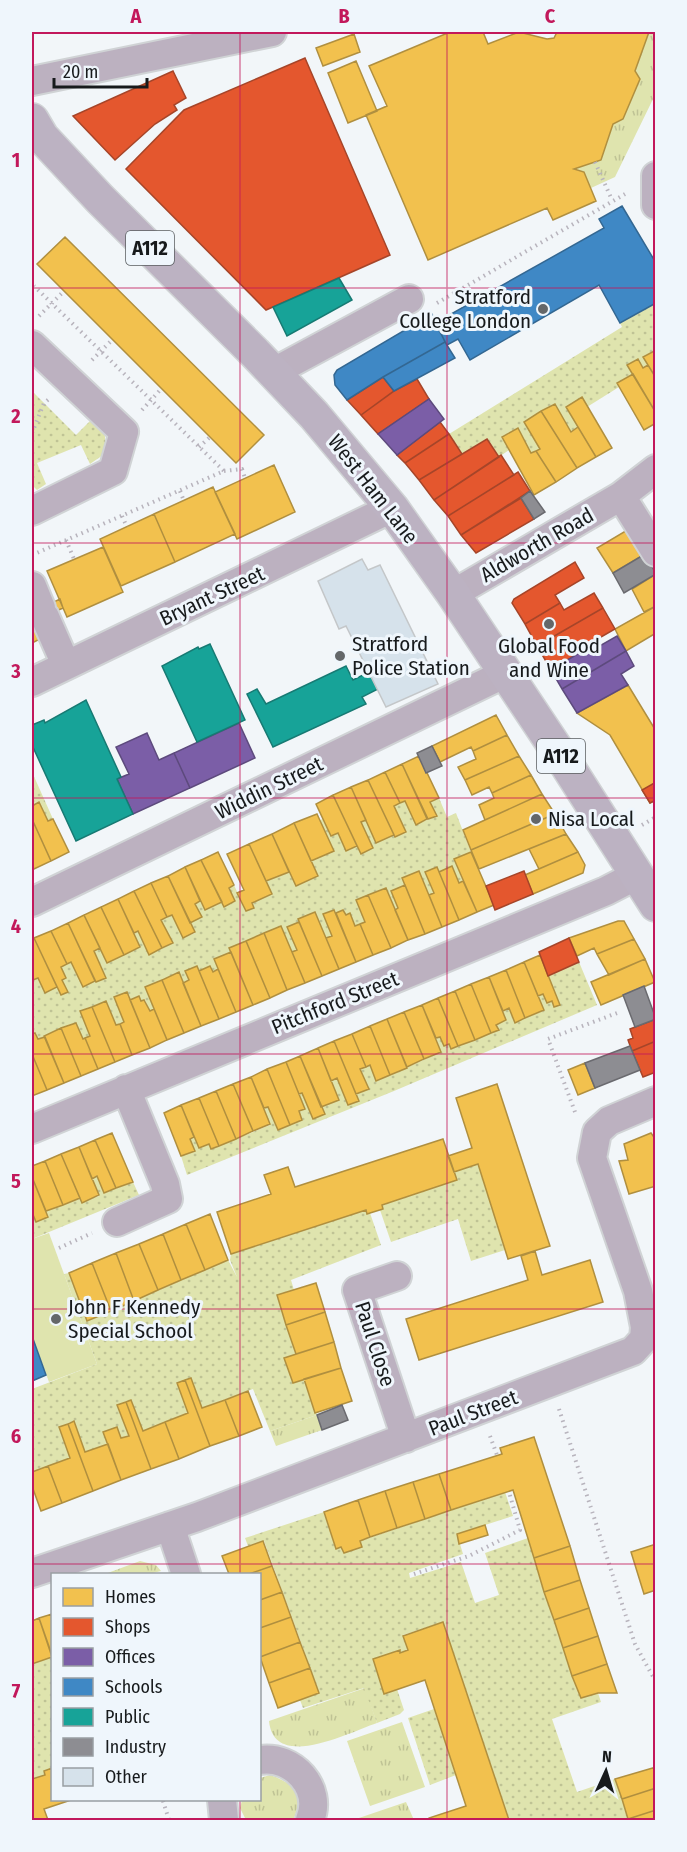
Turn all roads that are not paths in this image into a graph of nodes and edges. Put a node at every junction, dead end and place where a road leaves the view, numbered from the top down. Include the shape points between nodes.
1 (272, 32) edge
2 (32, 81) edge
3 (32, 120) edge
4 (655, 177) edge
5 (656, 205) edge
6 (409, 299) road end
7 (32, 345) edge
8 (272, 373) junction
9 (656, 469) edge
10 (621, 496) junction
11 (392, 508) junction
12 (32, 511) edge
13 (656, 552) edge
14 (453, 594) junction
15 (39, 604) edge
16 (66, 665) junction
17 (506, 673) junction
18 (32, 682) edge
19 (637, 875) junction
20 (32, 902) edge
21 (656, 905) edge
22 (126, 1089) junction
23 (656, 1101) edge
24 (32, 1129) edge
25 (117, 1222) dead end
26 (397, 1276) dead end
27 (406, 1438) junction
28 (170, 1526) junction
29 (32, 1573) edge
30 (185, 1573) edge
31 (261, 1760) edge
32 (222, 1801) edge
33 (224, 1821) edge
34 (310, 1821) edge

1 - 2 street
3 - 8 main road, West Ham Lane / A112 via 42,137 100,199
4 - 5 street
6 - 8 street
7 - 12 street via 124,432 113,471
8 - 11 main road, West Ham Lane / A112 via 314,415
9 - 10 street, Aldworth Road
10 - 13 street
10 - 14 street, Aldworth Road
11 - 14 main road, West Ham Lane / A112
11 - 16 street, Bryant Street
14 - 17 main road, West Ham Lane / A112
15 - 16 street
16 - 18 street, Bryant Street
17 - 19 main road, West Ham Lane / A112
17 - 20 street, Widdin Street
19 - 21 main road, West Ham Lane / A112
19 - 22 street, Pitchford Street
22 - 24 street, Pitchford Street
22 - 25 street via 168,1199
23 - 27 street, Paul Street via 609,1122 597,1132 592,1158 638,1292 644,1339 633,1351
26 - 27 street, Paul Close via 357,1290
27 - 28 street, Paul Street
28 - 29 street, Paul Street
28 - 30 street
31 - 34 street via 284,1762 308,1782 313,1798
32 - 33 street

